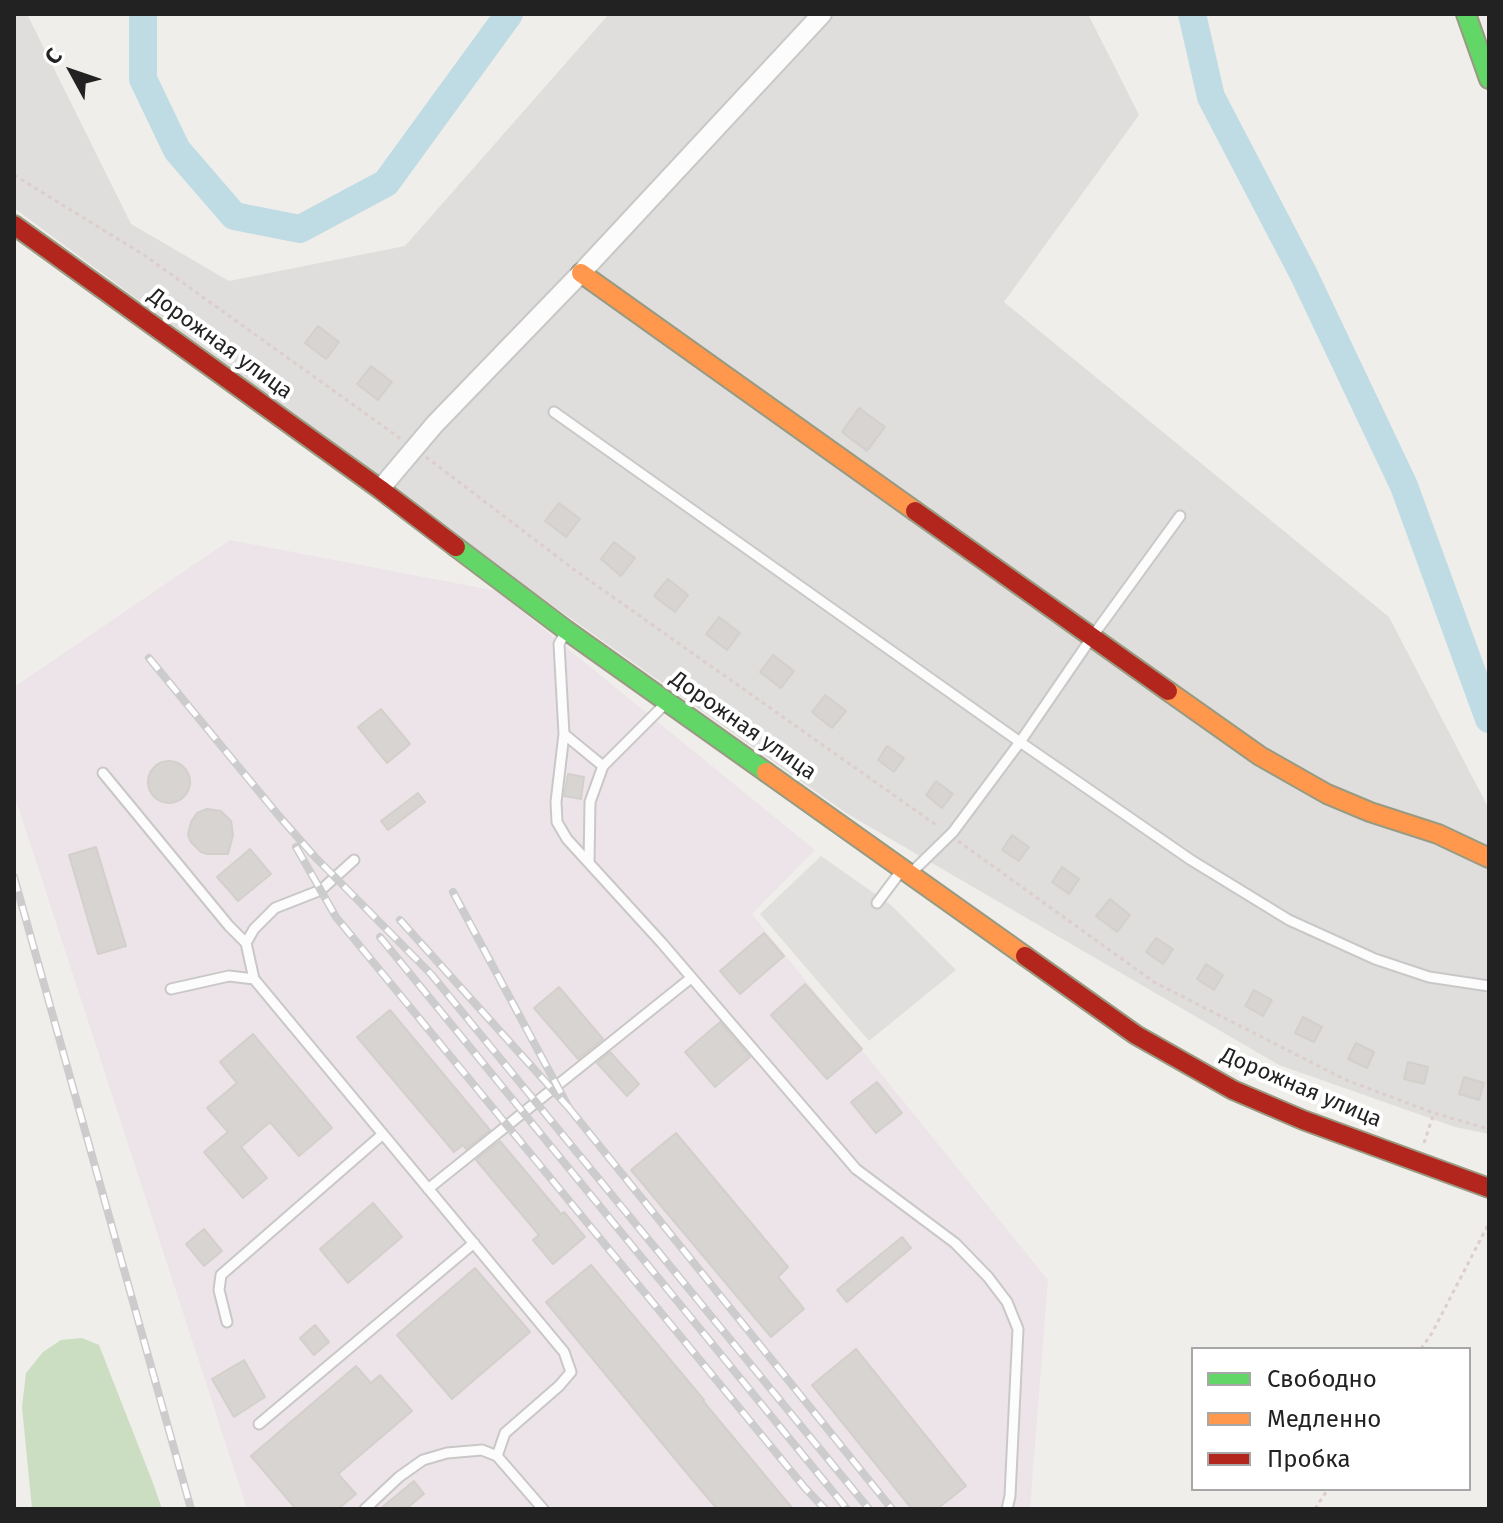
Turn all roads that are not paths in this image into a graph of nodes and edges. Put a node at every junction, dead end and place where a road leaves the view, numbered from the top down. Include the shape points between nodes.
1 (822, 14) edge
2 (1466, 14) edge
3 (1489, 79) edge
4 (14, 225) edge
5 (581, 273) junction
6 (554, 412) dead end
7 (380, 489) junction
8 (1180, 516) dead end
9 (566, 630) junction
10 (1092, 637) junction
11 (666, 702) junction
12 (564, 734) junction
13 (1020, 742) junction
14 (603, 766) junction
15 (103, 773) dead end
16 (1489, 858) edge
17 (354, 860) dead end
18 (589, 863) junction
19 (907, 870) junction
20 (877, 903) dead end
21 (246, 943) junction
22 (691, 978) junction
23 (254, 979) junction
24 (1489, 986) edge
25 (171, 989) dead end
26 (383, 1134) junction
27 (1489, 1188) edge
28 (428, 1189) junction
29 (474, 1243) junction
30 (227, 1322) dead end
31 (259, 1424) dead end
32 (497, 1456) junction
33 (365, 1509) edge
34 (543, 1509) edge
35 (1007, 1509) edge

1 - 5 street
2 - 3 street
4 - 7 street, Дорожная улица
5 - 7 street via 435,424
5 - 10 street
6 - 13 lane
7 - 9 street, Дорожная улица
8 - 10 lane
9 - 11 street, Дорожная улица
9 - 12 lane via 559,644
10 - 13 lane
10 - 16 street via 1260,756 1327,794
11 - 14 lane
11 - 19 street, Дорожная улица
12 - 14 lane
12 - 18 lane via 557,822
13 - 19 lane via 950,835
13 - 24 lane via 1191,860 1289,920 1415,973
14 - 18 lane via 590,802
15 - 21 lane
17 - 21 lane via 321,890 275,908
18 - 22 lane
19 - 20 lane
19 - 27 street, Дорожная улица via 1136,1035 1233,1090
21 - 23 lane
22 - 28 lane
22 - 35 lane via 856,1169 955,1243 1007,1302 1018,1329
23 - 25 lane via 229,976
23 - 26 lane
26 - 28 lane
26 - 30 lane via 221,1275
28 - 29 lane
29 - 31 lane
29 - 32 lane via 564,1352 571,1372 505,1433
32 - 33 lane via 482,1450 423,1460
32 - 34 lane

